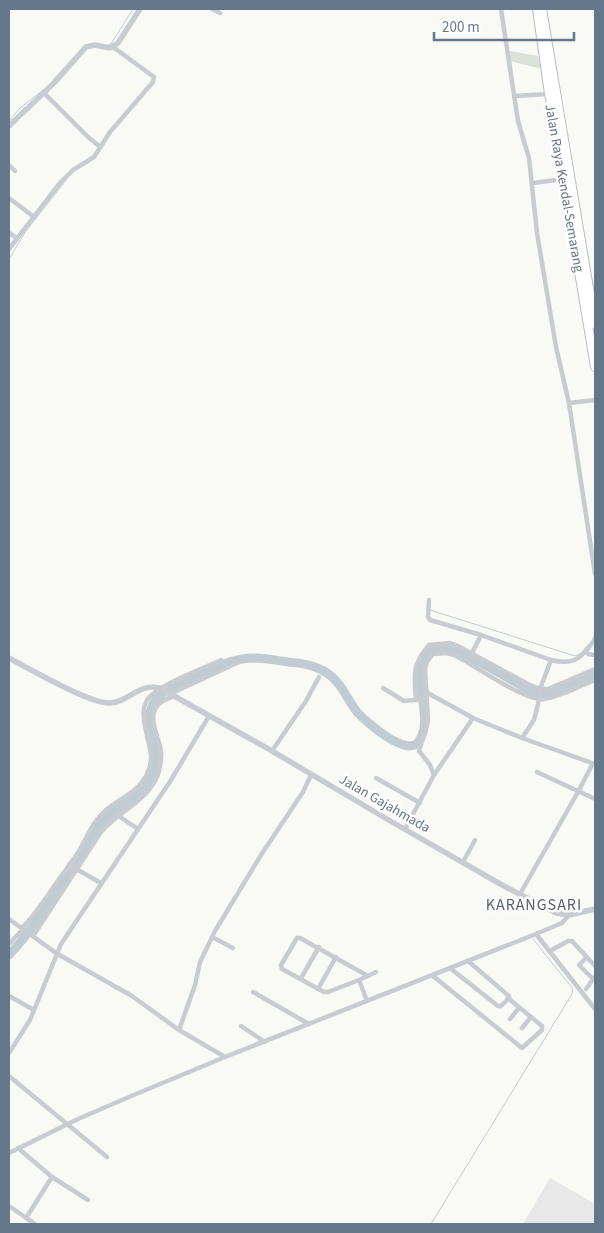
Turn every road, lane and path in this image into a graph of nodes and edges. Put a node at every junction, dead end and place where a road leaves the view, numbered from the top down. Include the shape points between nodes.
1 (140, 9) edge
2 (212, 9) edge
3 (501, 9) edge
4 (537, 9) edge
5 (542, 9) edge
6 (220, 13) dead end
7 (113, 47) junction
8 (550, 90) junction
9 (44, 93) junction
10 (514, 96) junction
11 (9, 126) edge
12 (100, 146) junction
13 (9, 165) edge
14 (15, 170) dead end
15 (564, 179) junction
16 (533, 182) junction
17 (9, 198) edge
18 (34, 217) junction
19 (9, 233) edge
20 (17, 238) junction
21 (9, 249) edge
22 (582, 269) junction
23 (595, 324) edge
24 (595, 367) edge
25 (595, 400) edge
26 (569, 404) junction
27 (595, 529) edge
28 (588, 530) junction
29 (595, 574) edge
30 (429, 600) dead end
31 (481, 635) junction
32 (595, 639) edge
33 (430, 646) junction
34 (433, 653) junction
35 (472, 653) junction
36 (584, 653) junction
37 (595, 655) edge
38 (9, 658) edge
39 (221, 660) dead end
40 (551, 660) junction
41 (239, 662) dead end
42 (595, 669) edge
43 (319, 677) dead end
44 (595, 680) edge
45 (383, 688) dead end
46 (157, 691) junction
47 (426, 692) junction
48 (171, 694) junction
49 (539, 694) junction
50 (426, 699) junction
51 (417, 700) junction
52 (473, 718) junction
53 (207, 719) junction
54 (522, 738) junction
55 (272, 751) junction
56 (594, 764) edge
57 (537, 772) dead end
58 (434, 775) junction
59 (309, 778) junction
60 (376, 778) dead end
61 (578, 792) junction
62 (595, 799) edge
63 (420, 803) junction
64 (117, 815) junction
65 (408, 824) junction
66 (138, 829) junction
67 (475, 840) dead end
68 (463, 862) junction
69 (70, 865) junction
70 (77, 869) junction
71 (101, 883) junction
72 (520, 894) junction
73 (595, 909) edge
74 (569, 916) junction
75 (9, 919) edge
76 (23, 929) junction
77 (536, 934) junction
78 (32, 935) junction
79 (212, 937) junction
80 (9, 944) edge
81 (318, 947) junction
82 (233, 948) dead end
83 (550, 951) junction
84 (56, 953) junction
85 (336, 957) junction
86 (586, 958) junction
87 (468, 961) junction
88 (595, 966) edge
89 (450, 968) junction
90 (376, 972) dead end
91 (368, 976) junction
92 (433, 976) junction
93 (301, 978) junction
94 (594, 978) edge
95 (359, 980) junction
96 (318, 989) junction
97 (586, 989) dead end
98 (253, 992) dead end
99 (9, 996) edge
100 (508, 998) junction
101 (367, 1001) junction
102 (520, 1008) junction
103 (34, 1010) junction
104 (595, 1010) edge
105 (531, 1017) junction
106 (510, 1019) dead end
107 (309, 1024) junction
108 (241, 1026) dead end
109 (522, 1028) dead end
110 (179, 1030) junction
111 (265, 1042) junction
112 (9, 1053) edge
113 (225, 1058) junction
114 (9, 1076) edge
115 (68, 1124) junction
116 (18, 1148) junction
117 (9, 1154) edge
118 (107, 1157) dead end
119 (52, 1177) junction
120 (88, 1200) dead end
121 (9, 1206) edge
122 (26, 1218) junction
123 (35, 1224) edge

1 - 7 street
2 - 6 street
3 - 10 street
4 - 8 highway, Jalan Raya Kendal-Semarang
5 - 8 highway, Jalan Raya Kendal-Semarang
7 - 9 street via 92,44 86,47
7 - 12 street via 154,77
8 - 10 street
8 - 15 highway, Jalan Raya Kendal-Semarang
8 - 22 highway, Jalan Raya Kendal-Semarang
9 - 11 street
9 - 12 street
10 - 16 street
12 - 18 street via 91,159 69,173
13 - 14 street
15 - 16 street
15 - 22 highway, Jalan Raya Kendal-Semarang
16 - 26 street via 537,233
17 - 18 street
18 - 20 street
19 - 20 street
20 - 21 street
22 - 23 highway, Jalan Raya Kendal-Semarang
22 - 24 highway, Jalan Raya Kendal-Semarang
25 - 26 street
26 - 28 street
27 - 28 street
28 - 29 street
30 - 31 street via 430,620
31 - 35 street
31 - 40 street
32 - 36 street
33 - 34 street
33 - 35 street via 450,643
33 - 51 street via 418,659 414,673
34 - 47 street via 425,668
34 - 49 street via 454,655 522,693
35 - 49 street via 528,684
36 - 37 street
36 - 40 street via 569,663
38 - 46 street via 77,693 108,703 115,703 144,687 150,686
39 - 46 street
40 - 49 street
41 - 48 street
42 - 49 street
43 - 55 street
44 - 49 street via 556,696 544,699
45 - 51 street via 404,701
46 - 48 street, Jalan Gajahmada
46 - 69 street via 146,701 144,712 152,751 147,775 135,791 106,810 96,821
47 - 50 street
47 - 52 street
48 - 53 street, Jalan Gajahmada
48 - 64 street via 155,712 154,725 161,752 158,775 141,798
49 - 54 street via 534,720
50 - 51 street
50 - 58 street via 428,725 420,751
52 - 54 street
52 - 58 street
53 - 55 street, Jalan Gajahmada
53 - 66 street
54 - 56 street
55 - 59 street, Jalan Gajahmada
56 - 61 street
57 - 61 street
58 - 63 street
59 - 65 street, Jalan Gajahmada
59 - 79 street
60 - 63 street
61 - 62 street
61 - 72 street
63 - 65 street
64 - 66 street
64 - 70 street via 101,832
65 - 68 street, Jalan Gajahmada
66 - 71 street
67 - 68 street
68 - 72 street, Jalan Gajahmada
69 - 70 street
69 - 76 street
70 - 71 street
70 - 78 street
71 - 84 street
72 - 74 street, Jalan Gajahmada via 556,913
73 - 74 street
74 - 77 street via 562,923
75 - 76 street
76 - 78 street
76 - 80 street
77 - 83 street
77 - 87 street
78 - 84 street
79 - 82 street
79 - 110 street via 200,962
81 - 85 street
81 - 93 street
81 - 93 street via 298,938 281,965 282,969
83 - 86 street via 572,941
83 - 104 street
84 - 103 street
84 - 110 street via 132,996
85 - 91 street
85 - 96 street
86 - 88 street
86 - 94 street via 579,965
87 - 89 street
87 - 100 street
89 - 92 street
89 - 100 street via 498,1006
90 - 91 street
91 - 95 street
92 - 101 street
92 - 105 street via 522,1048 542,1028
93 - 96 street
94 - 97 street
95 - 96 street via 328,992
95 - 101 street
98 - 107 street
99 - 103 street
100 - 102 street
101 - 107 street
102 - 105 street
102 - 106 street
103 - 112 street
105 - 109 street
107 - 111 street
108 - 111 street
110 - 113 street
111 - 113 street
113 - 115 street
114 - 115 street
115 - 116 street
115 - 118 street
116 - 117 street
116 - 119 street
119 - 120 street
119 - 122 street
121 - 122 street
122 - 123 street

